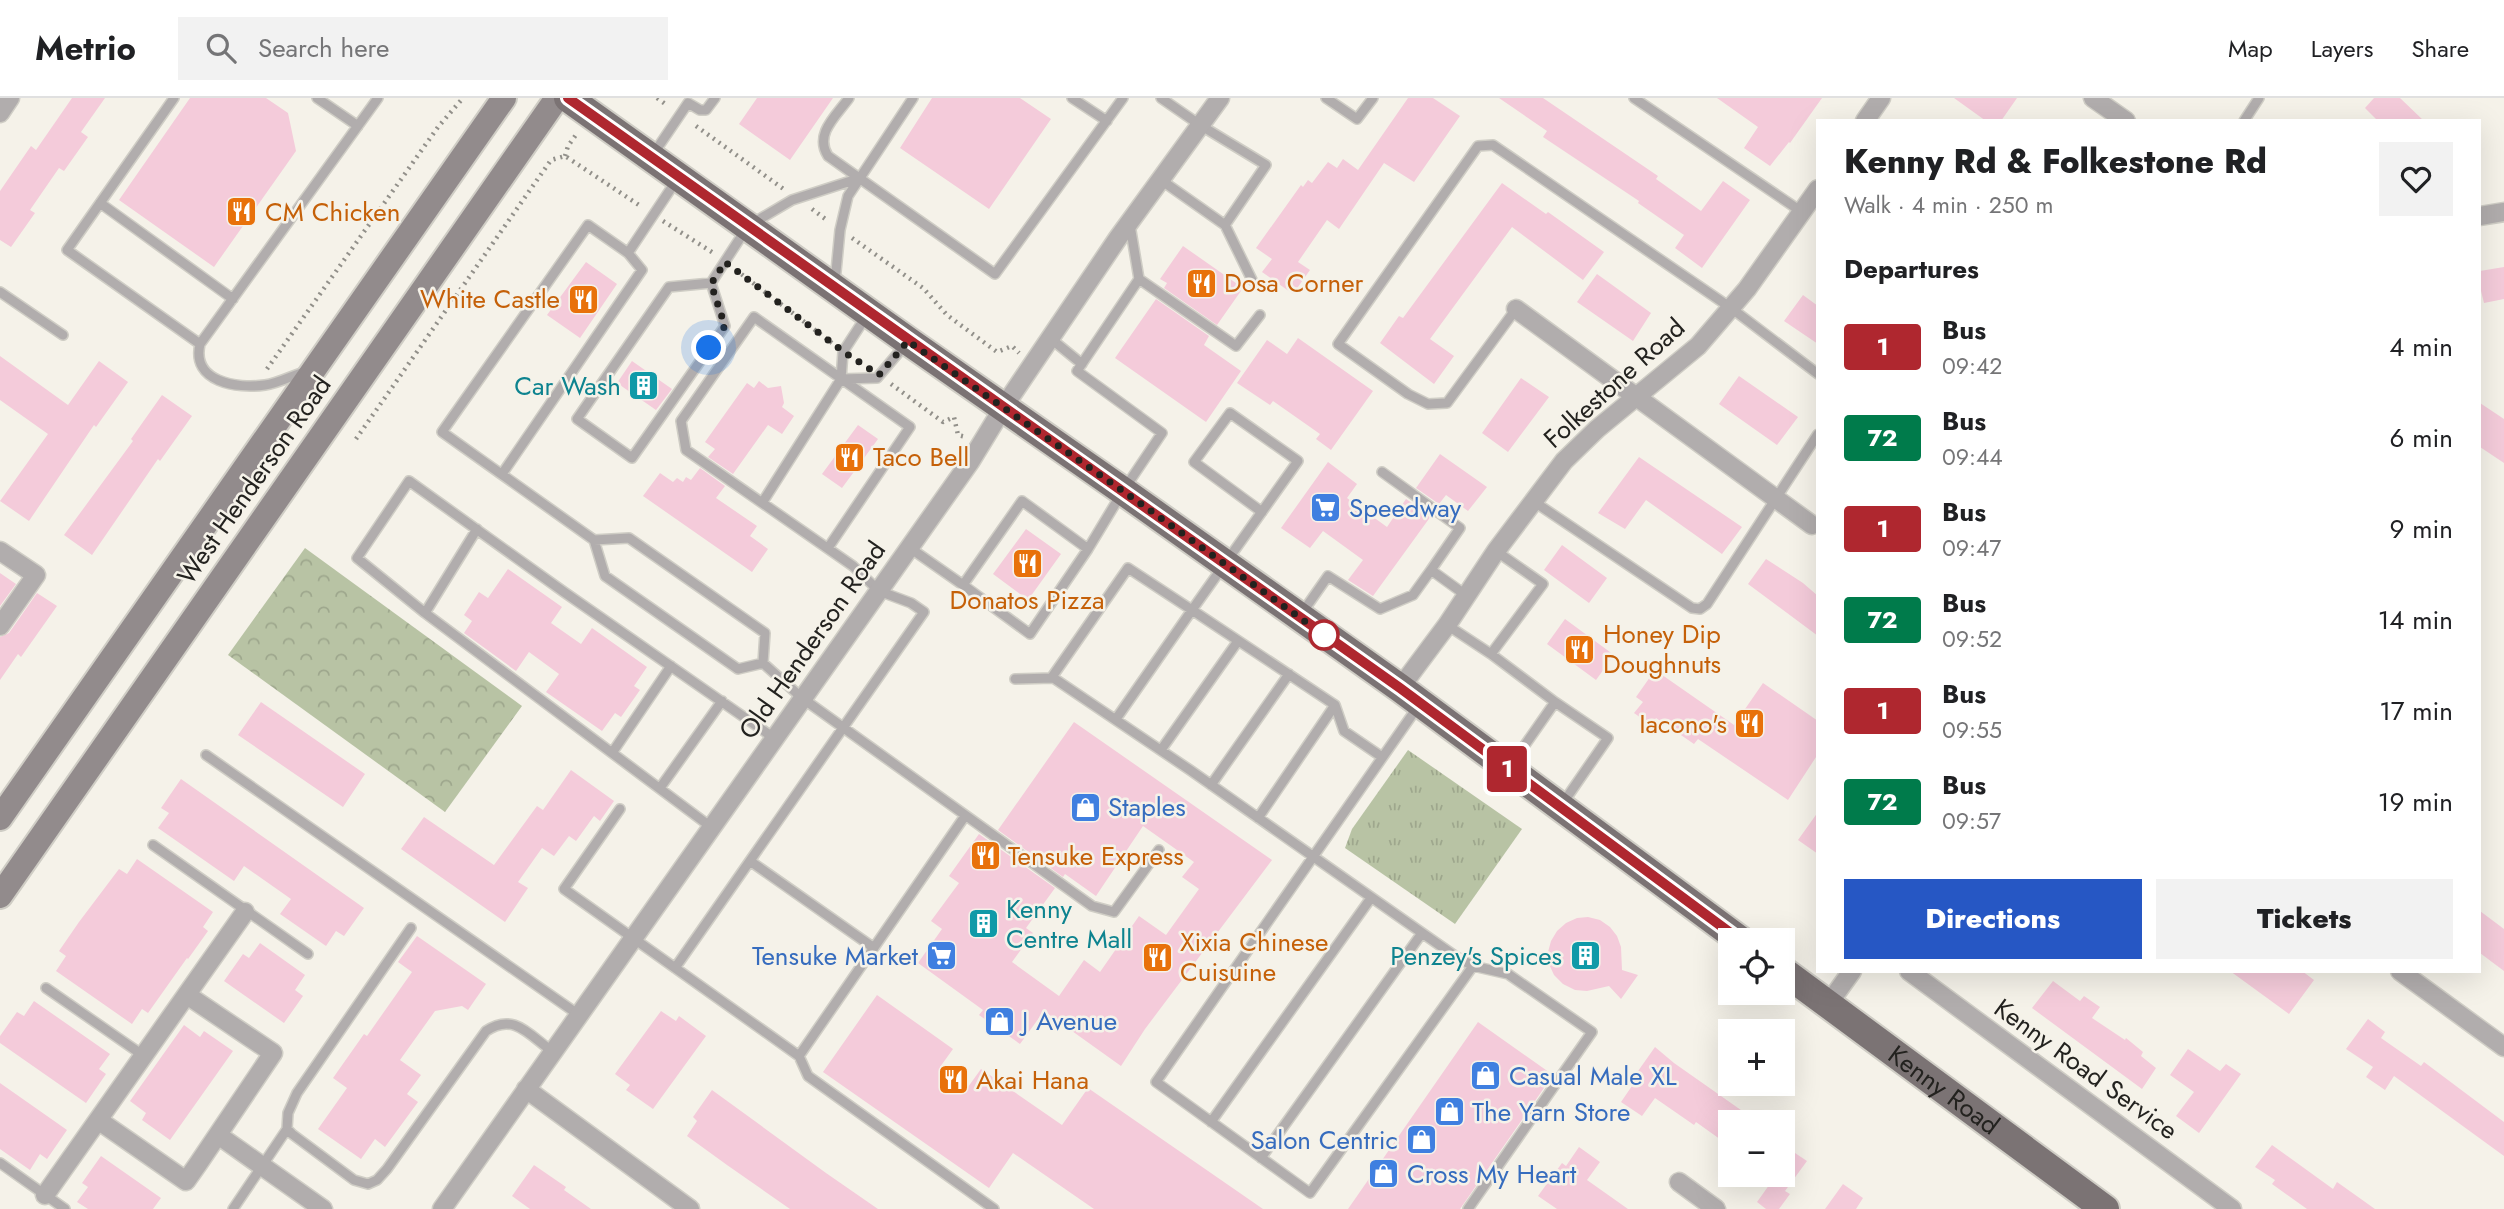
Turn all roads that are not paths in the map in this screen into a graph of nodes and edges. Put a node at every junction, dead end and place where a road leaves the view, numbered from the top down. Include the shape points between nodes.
1 (10, 98) edge
2 (174, 98) edge
3 (317, 98) edge
4 (378, 98) edge
5 (503, 98) edge
6 (557, 98) edge
7 (568, 98) edge
8 (715, 98) edge
9 (849, 98) edge
10 (914, 98) edge
11 (1072, 98) edge
12 (1123, 98) edge
13 (1161, 98) edge
14 (1220, 98) edge
15 (1326, 98) edge
16 (1373, 98) edge
17 (1633, 98) edge
18 (1881, 98) edge
19 (2093, 98) edge
20 (2259, 98) edge
21 (685, 100) edge
22 (0, 113) edge
23 (1866, 119) edge
24 (2123, 119) edge
25 (2245, 119) edge
26 (1107, 121) junction
27 (1200, 125) junction
28 (358, 126) junction
29 (651, 157) junction
30 (679, 177) junction
31 (860, 178) junction
32 (1161, 180) junction
33 (1816, 191) edge
34 (100, 204) junction
35 (1802, 212) junction
36 (2504, 212) edge
37 (2481, 216) edge
38 (1130, 222) junction
39 (1225, 225) junction
40 (748, 226) junction
41 (628, 253) junction
42 (1139, 279) junction
43 (1252, 280) dead end
44 (711, 284) junction
45 (834, 288) junction
46 (0, 292) edge
47 (233, 299) junction
48 (1731, 308) junction
49 (1516, 309) joint
50 (868, 313) junction
51 (1259, 315) dead end
52 (63, 335) dead end
53 (1050, 338) junction
54 (908, 341) junction
55 (200, 344) junction
56 (1082, 364) junction
57 (315, 368) junction
58 (1816, 372) edge
59 (841, 379) junction
60 (1636, 396) junction
61 (1003, 408) junction
62 (1816, 437) edge
63 (1382, 472) dead end
64 (502, 474) junction
65 (1123, 491) junction
66 (1775, 498) junction
67 (1533, 501) junction
68 (762, 503) junction
69 (1262, 512) junction
70 (1815, 527) edge
71 (477, 529) junction
72 (594, 540) junction
73 (828, 548) junction
74 (909, 548) junction
75 (1088, 549) junction
76 (0, 551) edge
77 (1496, 551) junction
78 (1225, 563) junction
79 (1431, 570) junction
80 (962, 585) junction
81 (879, 591) junction
82 (1467, 596) junction
83 (1192, 610) junction
84 (425, 613) junction
85 (1299, 618) junction
86 (1447, 625) junction
87 (0, 626) edge
88 (1238, 640) junction
89 (1491, 654) junction
90 (763, 663) junction
91 (671, 666) junction
92 (1289, 674) junction
93 (1015, 678) dead end
94 (1053, 678) junction
95 (1410, 696) junction
96 (802, 698) junction
97 (722, 701) junction
98 (1555, 702) junction
99 (1335, 705) junction
100 (1116, 719) junction
101 (844, 728) junction
102 (774, 738) junction
103 (1161, 750) junction
104 (612, 752) junction
105 (206, 755) dead end
106 (1382, 757) junction
107 (1508, 769) junction
108 (1211, 785) junction
109 (660, 788) junction
110 (1560, 808) junction
111 (620, 809) dead end
112 (965, 816) junction
113 (0, 818) edge
114 (1258, 818) junction
115 (711, 827) junction
116 (153, 845) dead end
117 (1159, 850) dead end
118 (1312, 856) junction
119 (750, 861) junction
120 (0, 895) edge
121 (1371, 898) junction
122 (245, 912) junction
123 (411, 928) dead end
124 (1724, 928) edge
125 (1422, 933) junction
126 (633, 938) junction
127 (874, 948) junction
128 (308, 954) dead end
129 (1472, 966) junction
130 (676, 968) junction
131 (1851, 973) edge
132 (1912, 973) edge
133 (2403, 973) edge
134 (1795, 979) edge
135 (46, 988) dead end
136 (187, 995) junction
137 (1829, 1003) junction
138 (579, 1015) junction
139 (2504, 1047) edge
140 (553, 1052) junction
141 (144, 1056) junction
142 (799, 1056) junction
143 (526, 1089) junction
144 (98, 1120) junction
145 (1211, 1122) junction
146 (287, 1129) junction
147 (218, 1135) junction
148 (1261, 1158) junction
149 (0, 1163) edge
150 (263, 1167) junction
151 (1679, 1182) dead end
152 (45, 1195) junction
153 (65, 1209) edge
154 (233, 1209) edge
155 (323, 1209) edge
156 (442, 1209) edge
157 (690, 1209) edge
158 (994, 1209) edge
159 (1468, 1209) edge
160 (1716, 1209) edge
161 (2105, 1209) edge
162 (2232, 1209) edge

1 - 22 street
2 - 34 lane
3 - 28 lane
4 - 28 lane
5 - 57 main road, West Henderson Road
6 - 120 main road, West Henderson Road
7 - 29 main road
8 - 21 lane via 705,110
9 - 31 lane via 824,133 822,146 828,156
10 - 31 lane
11 - 26 lane
12 - 26 lane
13 - 27 lane
14 - 27 street, Old Henderson Road
15 - 16 lane via 1357,119
17 - 35 lane
18 - 23 street
19 - 24 street
20 - 25 lane
21 - 29 lane
26 - 31 lane via 995,274
27 - 32 street, Old Henderson Road
27 - 39 lane via 1266,165
28 - 47 lane
29 - 30 main road
30 - 40 main road
30 - 41 lane
31 - 40 lane via 792,200
31 - 45 lane via 848,196
32 - 38 street, Old Henderson Road
32 - 39 lane
33 - 35 street, Folkestone Road
34 - 47 lane
34 - 55 lane via 67,250
35 - 48 street, Folkestone Road
36 - 37 street
38 - 42 lane
38 - 53 street, Old Henderson Road
39 - 43 lane
40 - 44 lane
40 - 45 main road
41 - 64 lane via 642,270
41 - 64 lane via 588,225 442,432
42 - 51 lane via 1236,346
42 - 56 lane
44 - 44 lane via 669,287 576,419 632,458 725,326
45 - 50 main road
46 - 52 lane
47 - 55 lane
48 - 49 lane via 1493,145 1478,146 1338,344 1408,394 1428,404 1447,403
48 - 58 lane
48 - 60 street, Folkestone Road via 1698,346
49 - 60 street
50 - 54 main road
50 - 59 lane via 844,352
53 - 56 lane
53 - 61 street, Old Henderson Road
54 - 59 lane via 877,378
54 - 61 main road
55 - 57 lane via 199,362 226,384 265,385
56 - 65 lane via 1077,371 1162,433
57 - 113 main road, West Henderson Road
59 - 68 lane
59 - 68 lane via 754,317 681,421 686,450
59 - 73 lane via 910,427
60 - 66 street
60 - 67 street, Folkestone Road via 1575,449
61 - 65 main road
61 - 74 street, Old Henderson Road
62 - 66 lane
63 - 79 lane via 1460,528
64 - 72 lane
65 - 75 lane
65 - 78 main road
66 - 67 lane via 1700,609 1692,608
66 - 70 street
67 - 77 street, Folkestone Road
68 - 73 lane
69 - 69 lane via 1298,461 1230,413 1194,462
69 - 78 lane
71 - 84 lane
71 - 84 lane via 409,481 357,558
71 - 91 lane
72 - 90 lane via 605,576 738,669
72 - 90 lane via 629,538 765,634
73 - 81 lane
74 - 80 lane
74 - 81 street, Old Henderson Road
75 - 80 lane via 1022,500
75 - 80 lane via 1030,634
76 - 87 street via 36,575
77 - 82 street, Folkestone Road
77 - 89 lane via 1543,584
78 - 83 lane
78 - 85 main road
79 - 82 lane
79 - 85 lane via 1413,595 1380,609 1328,576
81 - 96 street, Old Henderson Road
81 - 101 lane via 924,612
82 - 86 street, Folkestone Road
83 - 88 lane
83 - 94 lane via 1128,568
83 - 100 lane
84 - 104 lane
85 - 95 main road
86 - 89 lane
86 - 95 street, Folkestone Road
88 - 92 lane
88 - 103 lane
89 - 98 lane
90 - 96 lane
91 - 97 lane
91 - 104 lane
92 - 99 lane
92 - 108 lane
93 - 94 lane
94 - 100 lane
95 - 106 lane
95 - 107 main road
96 - 101 lane
96 - 102 street, Old Henderson Road
97 - 102 lane
97 - 109 lane
98 - 107 lane
98 - 110 lane via 1608,738
99 - 106 lane via 1344,731
99 - 114 lane
100 - 103 lane
101 - 112 lane
101 - 119 lane
102 - 115 street, Old Henderson Road
103 - 108 lane
104 - 109 lane
105 - 138 lane
106 - 118 lane
107 - 110 main road
108 - 114 lane
109 - 115 lane
110 - 124 main road
111 - 126 lane via 564,889
112 - 117 lane via 1092,906 1114,912
112 - 127 lane
114 - 118 lane
115 - 126 street, Old Henderson Road
116 - 122 lane
118 - 121 lane
118 - 145 lane via 1156,1082
119 - 127 lane
119 - 130 lane
121 - 125 lane
121 - 145 lane
122 - 128 lane
122 - 136 street
123 - 146 lane via 298,1093 288,1113
125 - 129 lane
125 - 148 lane
126 - 130 lane
126 - 138 street, Old Henderson Road
127 - 142 lane
129 - 148 lane via 1310,1193
129 - 159 lane via 1508,974 1592,1031
130 - 142 lane
131 - 137 street
132 - 162 street, Kenny Road Service
133 - 139 street
134 - 137 main road, Kenny Road
135 - 141 lane
136 - 141 street
136 - 147 street via 273,1054
137 - 161 main road, Kenny Road
138 - 140 street, Old Henderson Road
140 - 143 street, Old Henderson Road
140 - 146 lane via 512,1023 498,1023 486,1031 387,1169 368,1184 354,1180
141 - 144 street
142 - 158 lane via 808,1076
143 - 156 street, Old Henderson Road
143 - 157 street
144 - 147 street via 186,1181
144 - 152 street
145 - 148 lane
146 - 150 lane
147 - 150 street
149 - 152 lane
150 - 154 lane
150 - 155 street
151 - 160 street
152 - 153 lane

